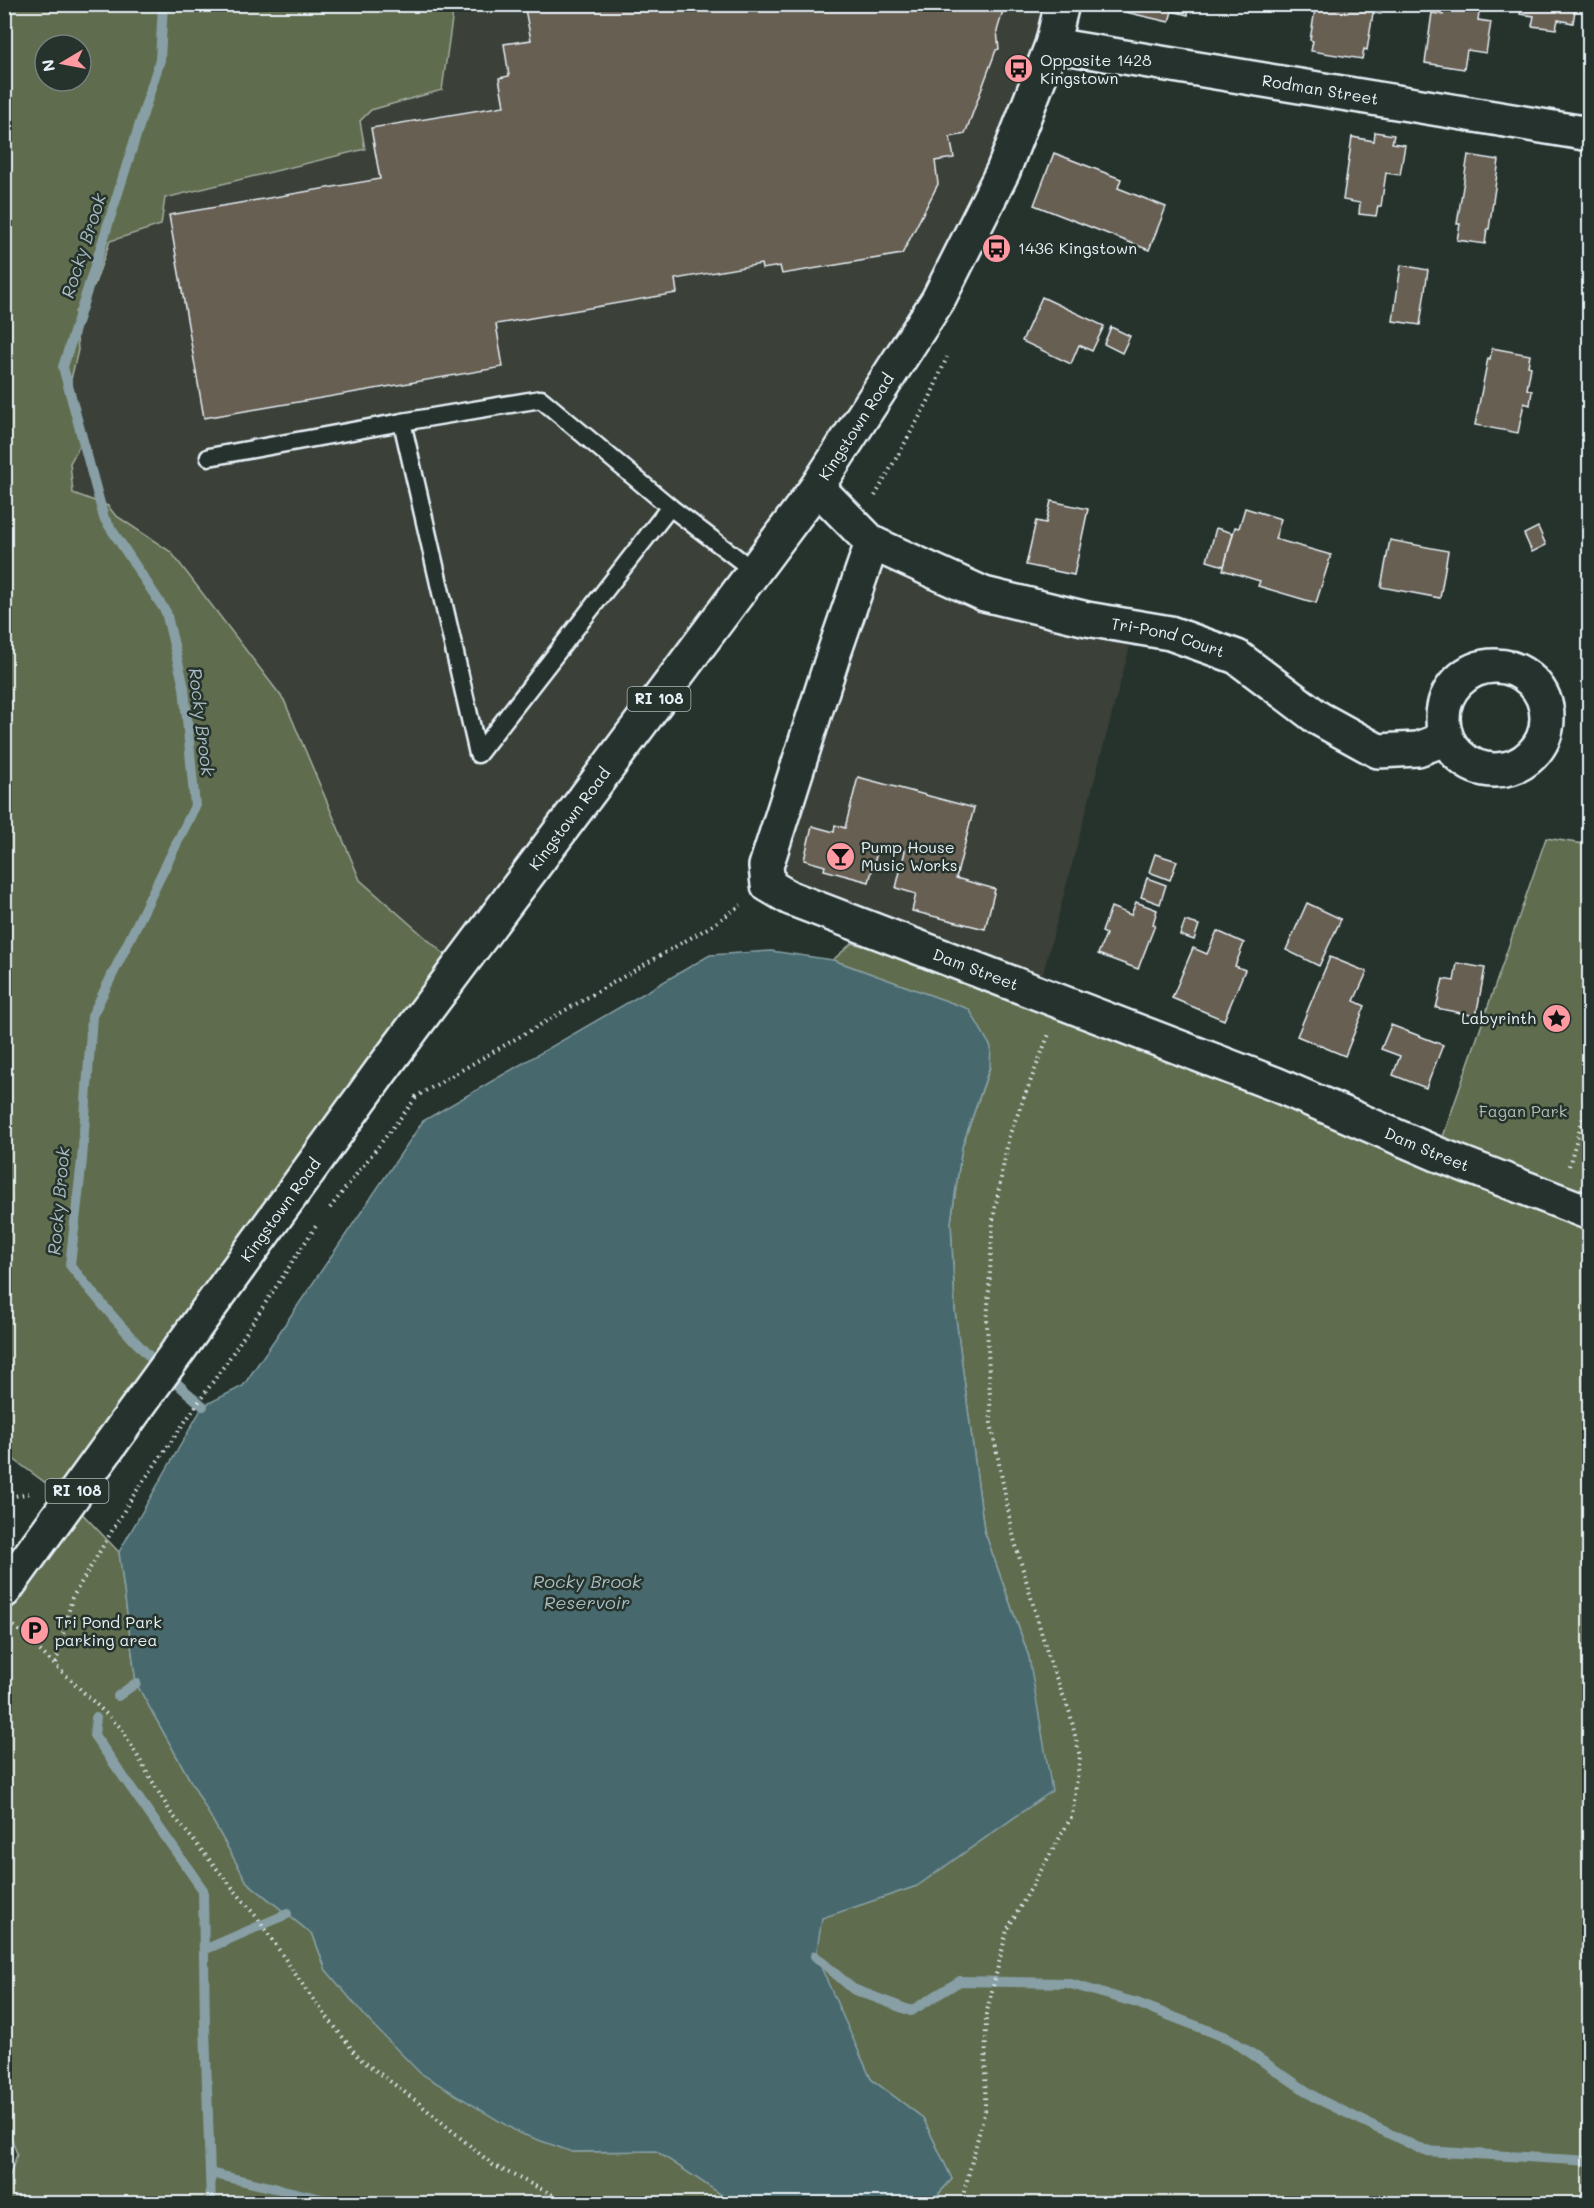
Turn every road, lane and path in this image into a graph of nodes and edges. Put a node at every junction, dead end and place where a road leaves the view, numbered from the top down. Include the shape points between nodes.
1 (1062, 4) edge
2 (1052, 45) junction
3 (1590, 134) edge
4 (402, 422) junction
5 (209, 457) dead end
6 (817, 487) junction
7 (670, 507) junction
8 (872, 543) junction
9 (754, 571) junction
10 (1445, 739) dead end
11 (768, 885) junction
12 (1061, 1004) junction
13 (381, 1071) junction
14 (1590, 1093) edge
15 (416, 1098) junction
16 (1575, 1207) edge
17 (329, 1208) dead end
18 (322, 1218) dead end
19 (4, 1591) edge
20 (13, 1624) dead end
21 (56, 1663) junction
22 (575, 2204) edge
23 (961, 2204) edge

1 - 2 street, Kingstown Road / RI 108
2 - 3 street, Rodman Street
2 - 6 street, Kingstown Road / RI 108 via 1003,171 938,300
4 - 5 lane
4 - 7 lane via 541,399
4 - 7 lane via 478,754
6 - 8 street
6 - 9 street, Kingstown Road / RI 108
7 - 9 lane
8 - 10 street, Tri-Pond Court via 984,594 1087,619 1170,633 1237,657 1318,718 1378,751 1418,749
8 - 11 street via 766,866
9 - 13 street, Kingstown Road / RI 108
11 - 12 street, Dam Street via 790,898
11 - 15 path via 713,925
12 - 16 street, Dam Street via 1275,1084 1437,1154
12 - 23 path via 1009,1136 993,1220 987,1323 991,1423 1014,1539 1050,1662 1070,1713 1080,1757 1072,1816 1007,1930 986,2015 985,2109
13 - 15 path
13 - 19 street, Kingstown Road / RI 108
14 - 16 path
15 - 17 path
18 - 21 path via 131,1499 72,1598
20 - 21 path
21 - 22 path via 121,1728 171,1813 259,1920 306,1990 359,2058 493,2165

